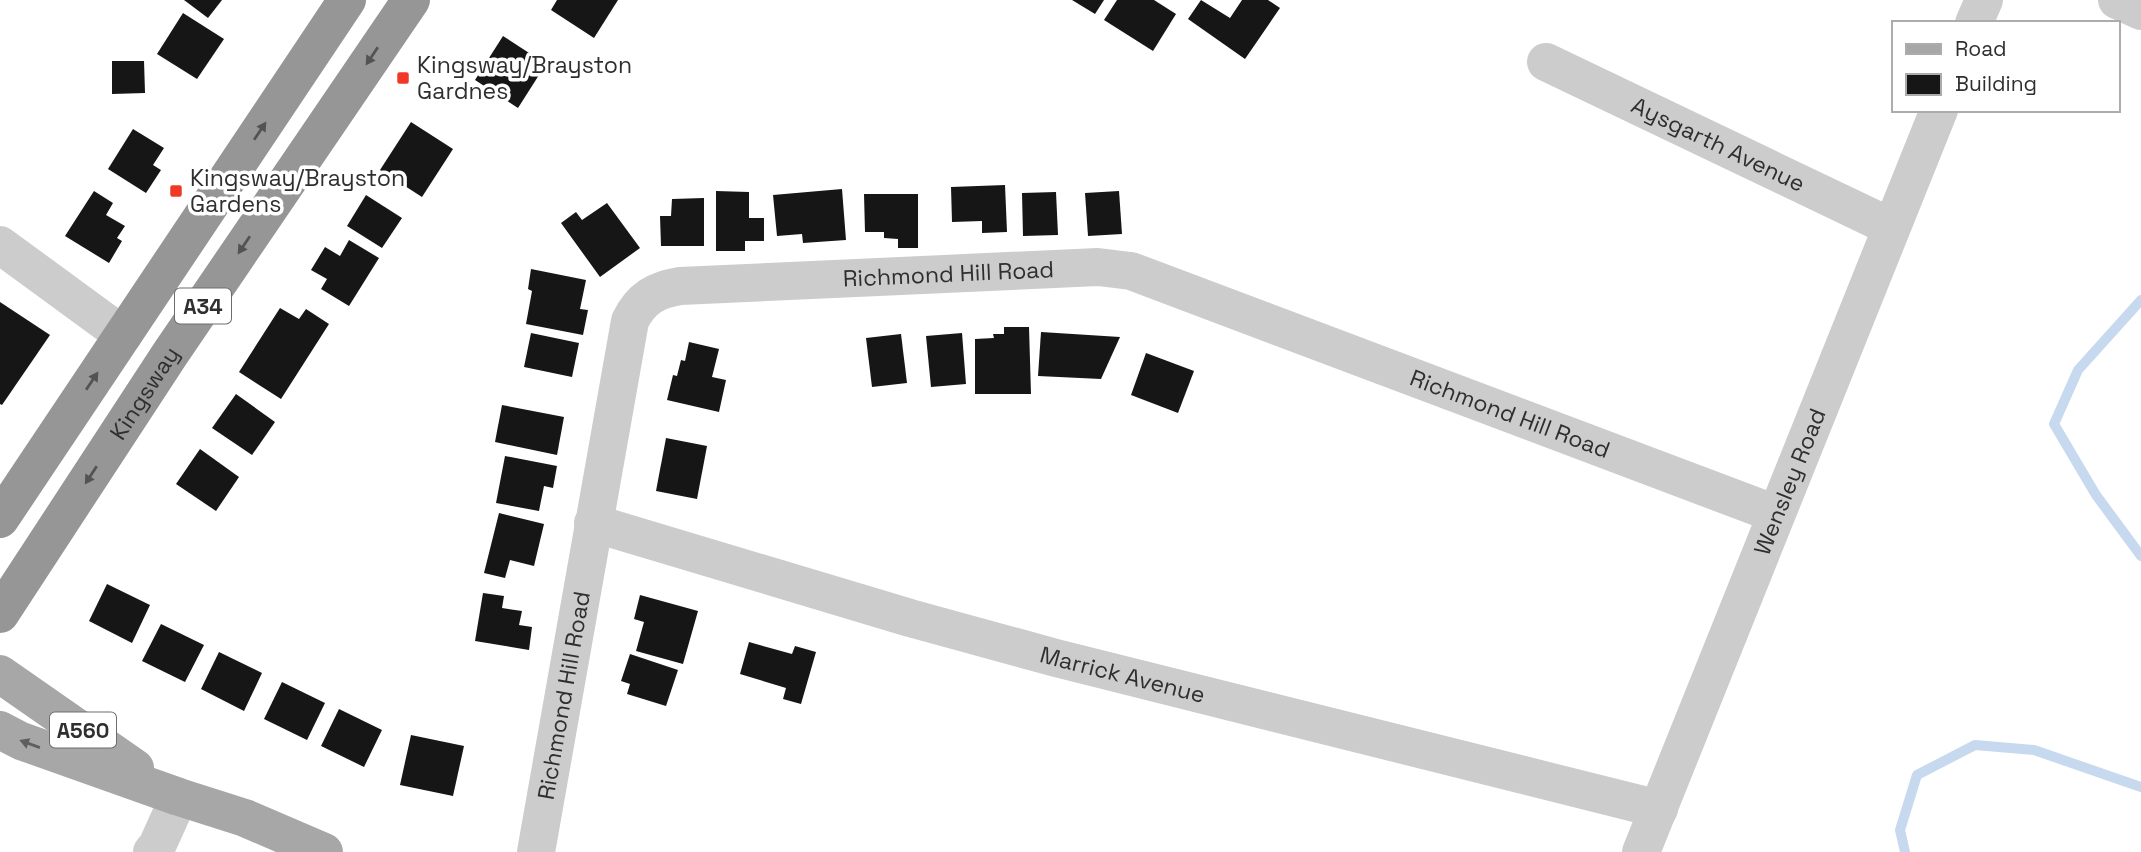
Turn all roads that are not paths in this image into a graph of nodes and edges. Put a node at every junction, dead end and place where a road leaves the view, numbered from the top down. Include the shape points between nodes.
1 (347, 0) edge
2 (411, 0) edge
3 (1984, 0) edge
4 (2117, 0) edge
5 (2141, 11) edge
6 (1976, 21) edge
7 (1546, 62) dead end
8 (1938, 112) edge
9 (1891, 227) junction
10 (0, 245) edge
11 (123, 335) junction
12 (1776, 514) junction
13 (0, 519) edge
14 (593, 523) junction
15 (0, 614) edge
16 (0, 674) edge
17 (0, 730) edge
18 (172, 794) junction
19 (1658, 808) junction
20 (152, 852) edge
21 (324, 852) edge
22 (536, 852) edge
23 (1642, 852) edge

11 -> 1 highway, A34
2 -> 15 highway, Kingsway / A34
3 - 6 street
4 - 5 street
7 - 9 street, Aysgarth Avenue
8 - 9 street, Wensley Road
9 - 12 street, Wensley Road
10 - 11 street
13 -> 11 highway, A34
12 - 14 street, Richmond Hill Road via 1154,278 1098,267 680,286 653,294 642,301 630,321
12 - 19 street, Wensley Road
14 - 19 street, Marrick Avenue via 1056,658
14 - 22 street, Richmond Hill Road
16 - 18 main road, A560
18 -> 17 main road, A560
18 - 20 street
18 - 21 main road, A560 via 245,818
19 - 23 street, Wensley Road

